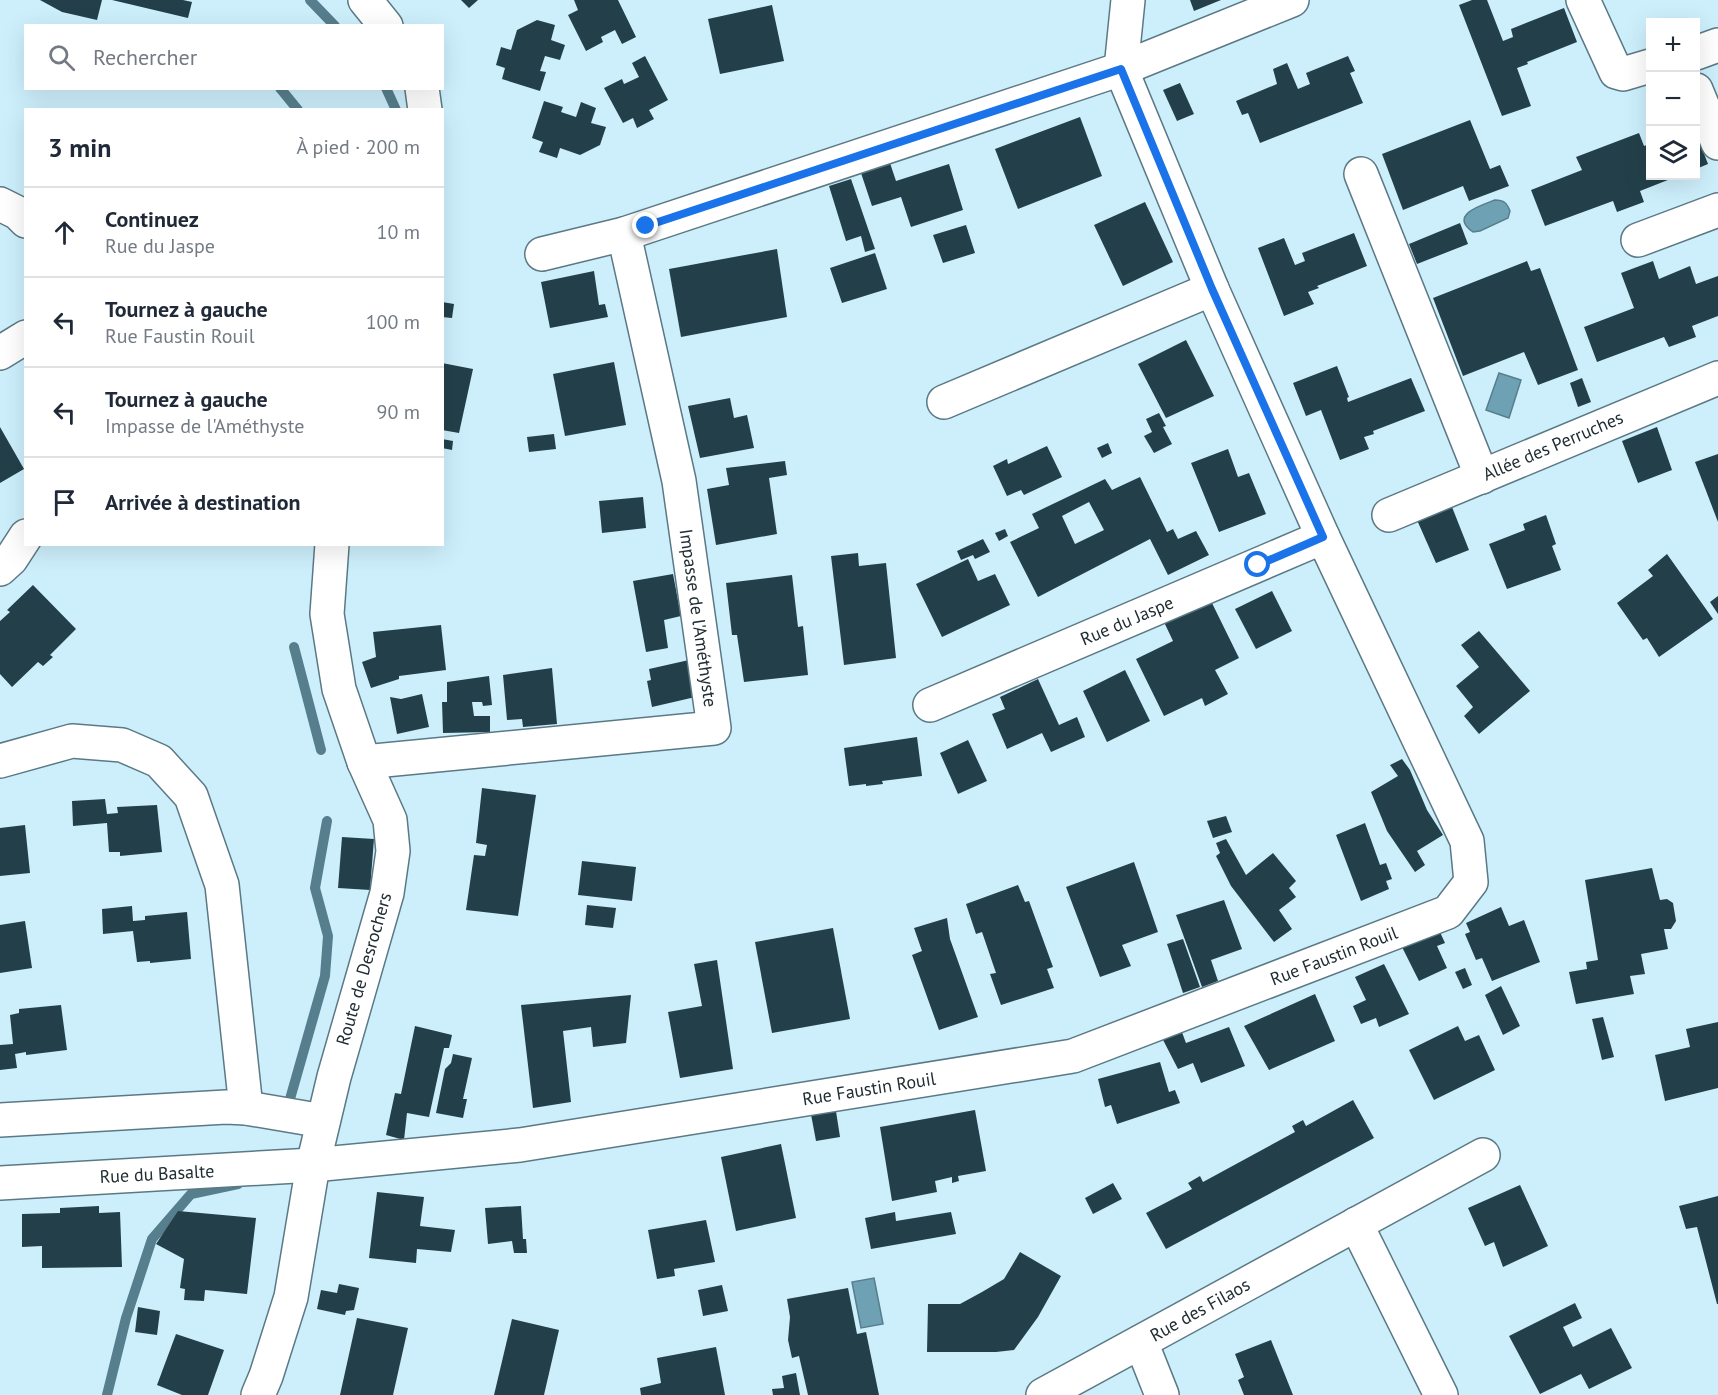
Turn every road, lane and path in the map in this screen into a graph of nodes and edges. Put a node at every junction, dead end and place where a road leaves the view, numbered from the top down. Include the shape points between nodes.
1 (365, 0) edge
2 (1128, 0) edge
3 (1292, 0) edge
4 (1583, 0) edge
5 (384, 24) edge
6 (1718, 45) edge
7 (1700, 51) edge
8 (1646, 67) edge
9 (1121, 69) junction
10 (422, 90) edge
11 (1700, 101) edge
12 (425, 108) edge
13 (1718, 142) edge
14 (1361, 174) dead end
15 (0, 204) edge
16 (1718, 210) edge
17 (24, 219) edge
18 (624, 234) junction
19 (1638, 240) dead end
20 (542, 254) dead end
21 (1212, 289) junction
22 (24, 338) edge
23 (0, 353) edge
24 (1718, 378) edge
25 (944, 402) dead end
26 (1482, 477) junction
27 (1389, 516) dead end
28 (1323, 537) junction
29 (24, 539) edge
30 (332, 546) edge
31 (0, 569) edge
32 (930, 705) dead end
33 (0, 761) edge
34 (364, 762) junction
35 (246, 1108) junction
36 (0, 1120) edge
37 (323, 1121) junction
38 (1483, 1155) dead end
39 (313, 1165) junction
40 (0, 1183) edge
41 (1356, 1224) junction
42 (1141, 1342) junction
43 (258, 1395) edge
44 (1043, 1395) edge
45 (1162, 1395) edge
46 (1441, 1395) edge

1 - 5 street
2 - 9 street
3 - 9 street
4 - 8 street via 1616,72 1623,74
6 - 7 street
9 - 18 street
9 - 21 street, Rue Faustin Rouil
10 - 12 street
11 - 13 street
14 - 26 street
15 - 17 street
16 - 19 street
18 - 20 street
18 - 34 street, Impasse de l'Améthyste via 679,481 714,728
21 - 25 street
21 - 28 street, Rue Faustin Rouil
22 - 23 street
24 - 26 street, Allée des Perruches
26 - 27 street, Allée des Perruches
28 - 32 street, Rue du Jaspe
28 - 39 street, Rue Faustin Rouil via 1467,841 1471,882 1448,912 1073,1056 520,1145
29 - 31 street
30 - 34 street, Route de Desrochers via 327,614 339,689
33 - 35 street via 72,741 122,745 159,762 191,796 222,885
34 - 37 street, Route de Desrochers via 390,820 393,851 387,894
35 - 36 street
35 - 37 street
37 - 39 street, Route de Desrochers
38 - 41 street, Rue des Filaos
39 - 40 street, Rue du Basalte
39 - 43 street, Route de Desrochers via 291,1297
41 - 42 street, Rue des Filaos
41 - 46 street
42 - 44 street, Rue des Filaos
42 - 45 street

